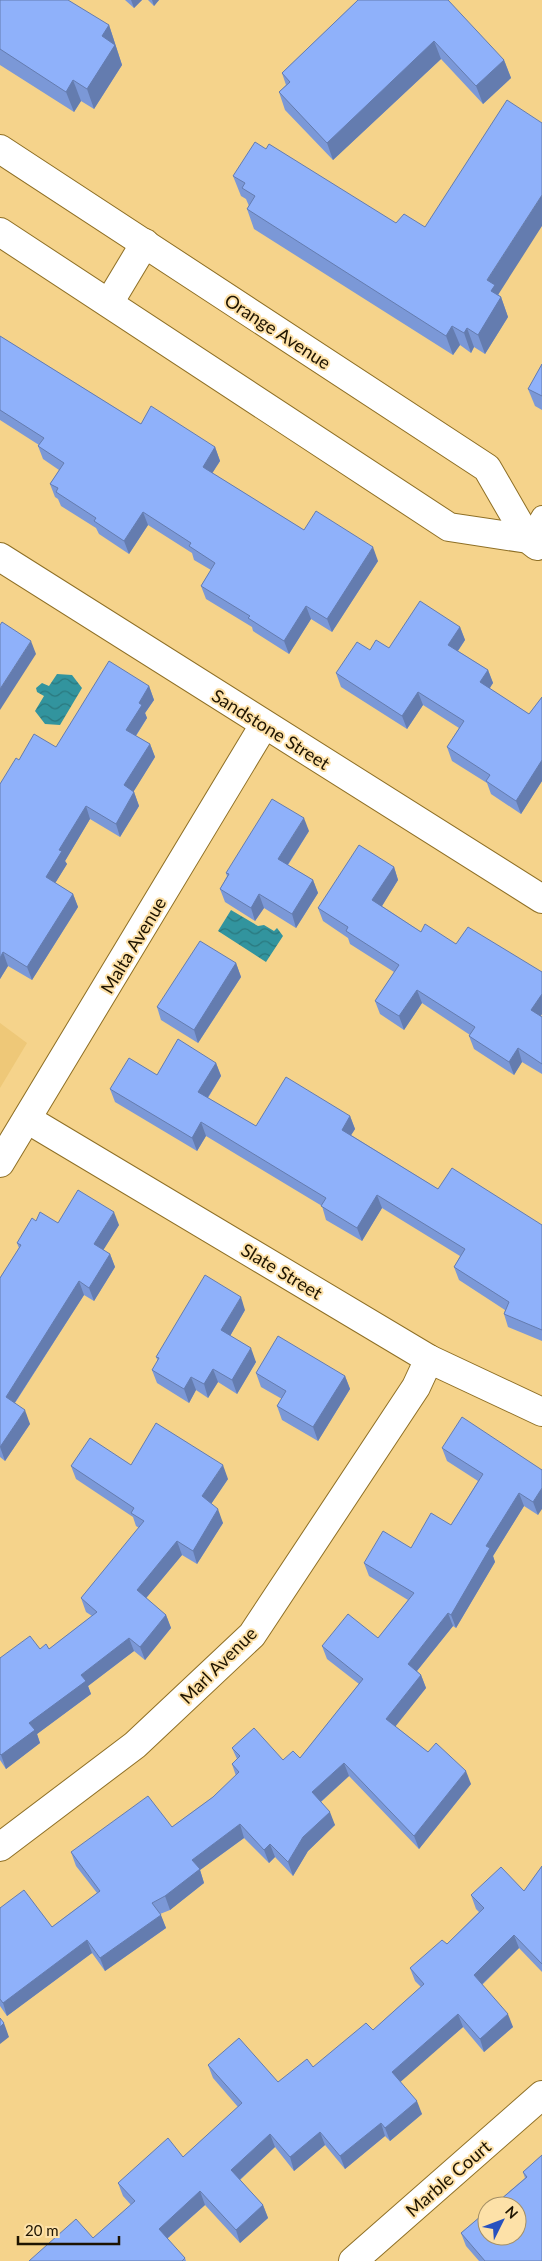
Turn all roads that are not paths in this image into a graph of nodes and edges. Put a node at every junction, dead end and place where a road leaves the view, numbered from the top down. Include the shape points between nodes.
1 (0, 149) edge
2 (0, 232) edge
3 (145, 243) junction
4 (109, 303) junction
5 (542, 516) edge
6 (535, 544) edge
7 (0, 557) edge
8 (264, 725) junction
9 (542, 899) edge
10 (27, 1119) junction
11 (0, 1163) edge
12 (429, 1359) junction
13 (542, 1412) edge
14 (0, 1847) edge
15 (542, 2095) edge
16 (353, 2261) edge

1 - 3 street, Orange Avenue
2 - 4 street
3 - 4 street
3 - 6 street, Orange Avenue via 487,468
4 - 6 street via 449,527
5 - 6 lane
7 - 8 street, Sandstone Street
8 - 9 street, Sandstone Street
8 - 10 street, Malta Avenue
10 - 11 street, Malta Avenue
10 - 12 street, Slate Street
12 - 13 street, Slate Street
12 - 14 street, Marl Avenue via 416,1387 252,1635 135,1744
15 - 16 street, Marble Court

